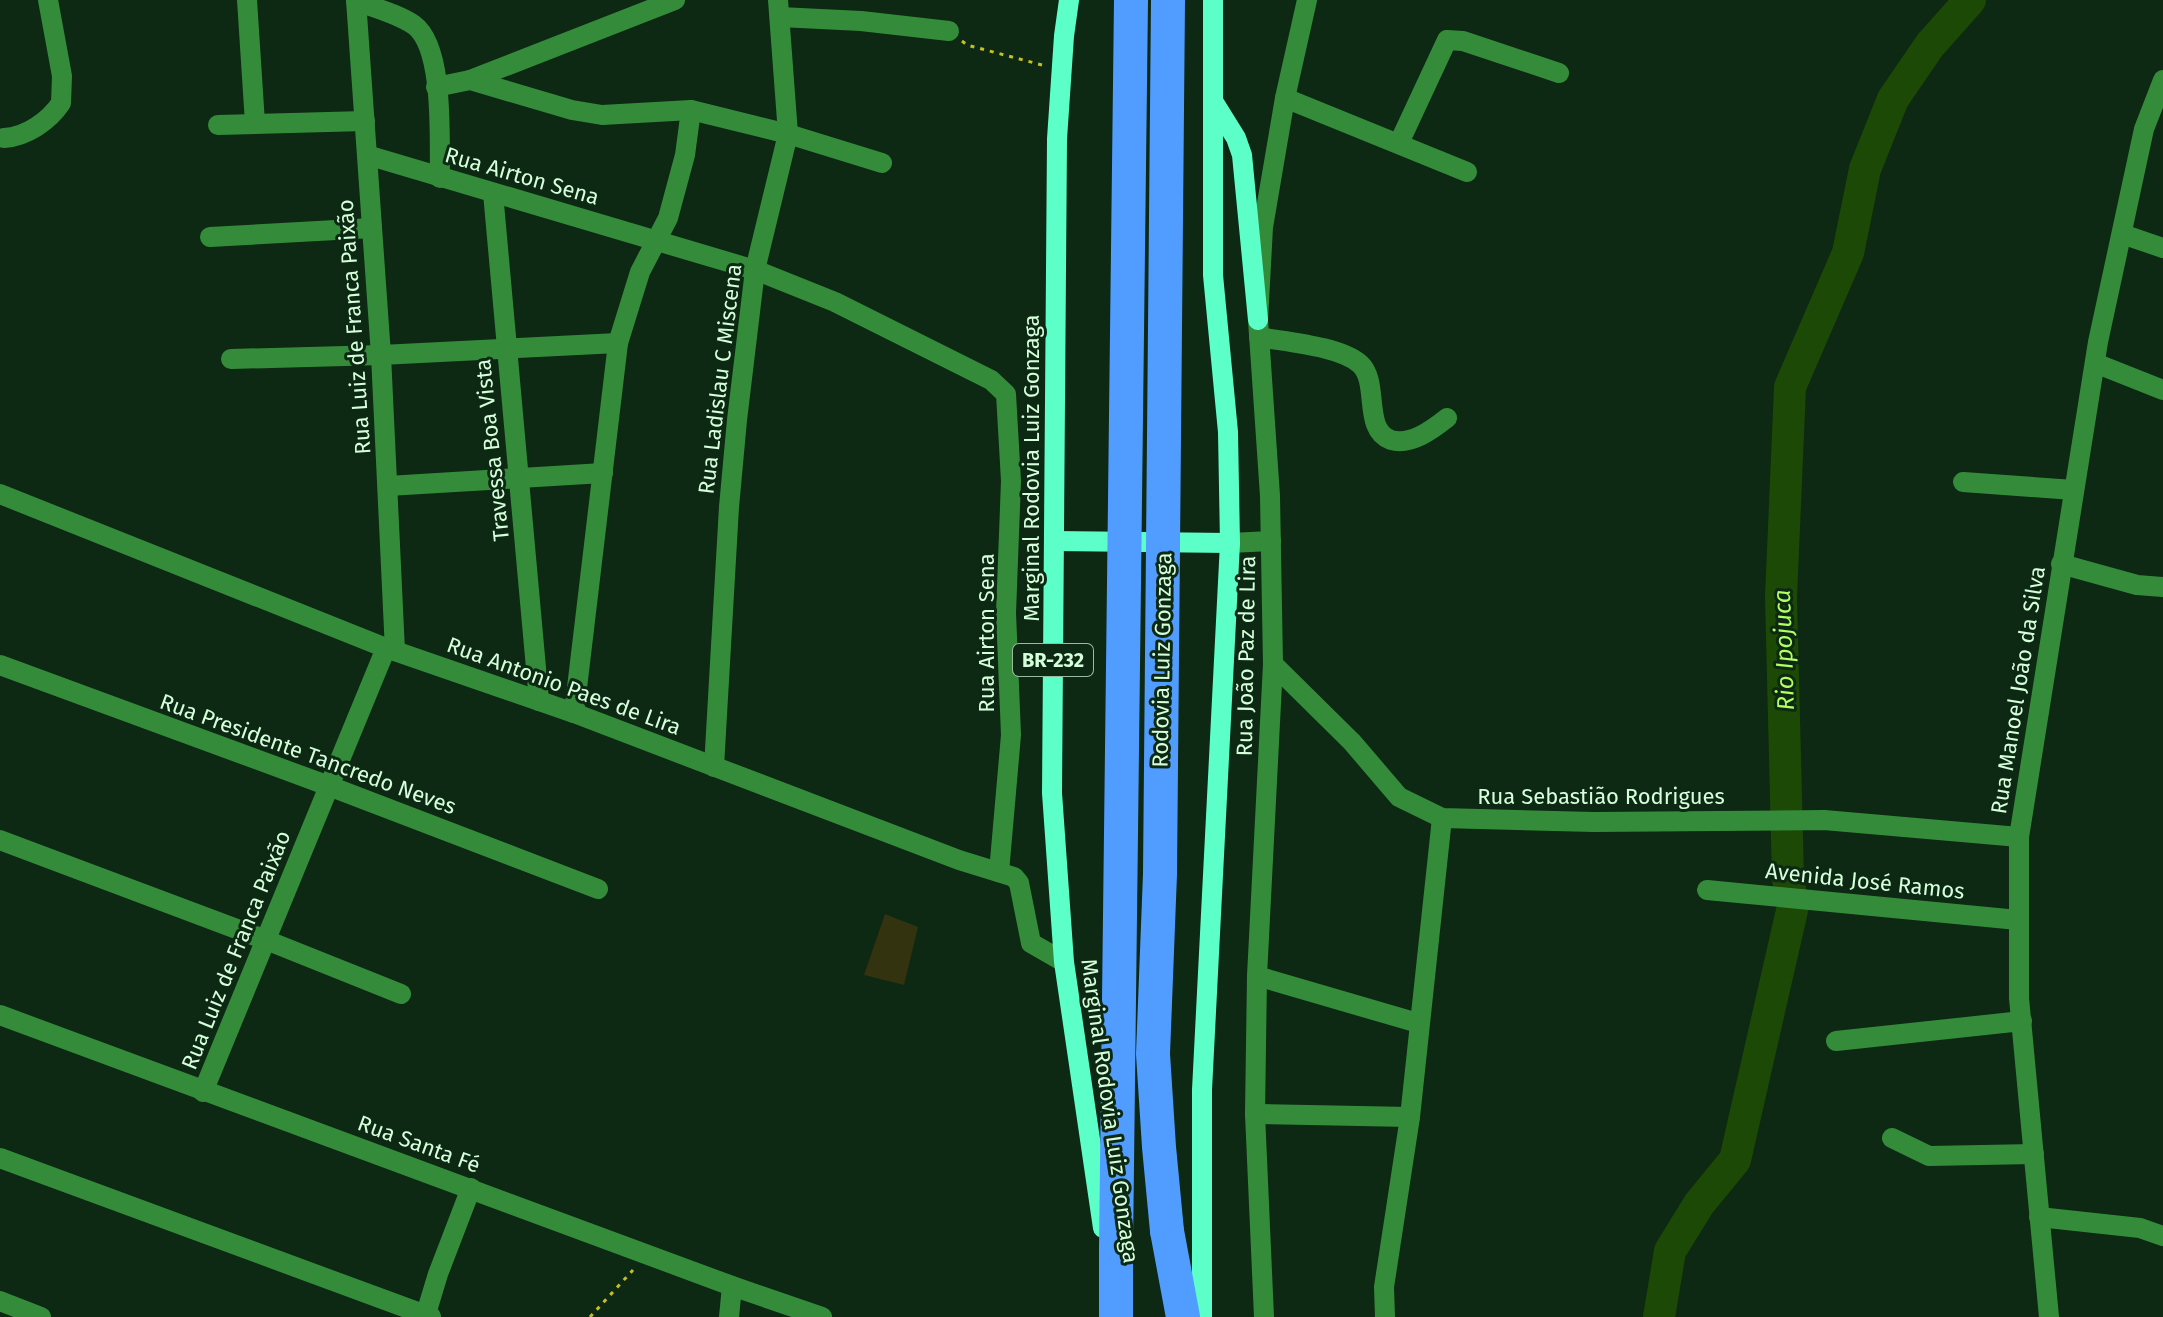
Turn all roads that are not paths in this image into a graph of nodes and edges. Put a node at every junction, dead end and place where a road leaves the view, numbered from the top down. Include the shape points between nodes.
1 (48, 0) edge
2 (247, 0) edge
3 (356, 0) edge
4 (675, 0) edge
5 (1069, 0) edge
6 (1131, 0) edge
7 (1168, 0) edge
8 (1213, 0) edge
9 (1307, 0) edge
10 (779, 9) edge
11 (949, 31) road end
12 (1559, 73) dead end
13 (470, 80) junction
14 (2163, 80) edge
15 (436, 87) junction
16 (1285, 98) junction
17 (1212, 99) junction
18 (691, 110) junction
19 (365, 121) junction
20 (255, 123) junction
21 (218, 125) dead end
22 (2154, 130) edge
23 (788, 134) junction
24 (4, 138) dead end
25 (1399, 143) junction
26 (367, 155) junction
27 (882, 163) dead end
28 (1467, 172) dead end
29 (440, 178) junction
30 (493, 193) junction
31 (372, 228) junction
32 (2122, 234) junction
33 (210, 237) dead end
34 (659, 241) junction
35 (2163, 248) edge
36 (755, 270) junction
37 (1258, 329) junction
38 (618, 343) junction
39 (506, 349) junction
40 (381, 355) junction
41 (231, 359) dead end
42 (2095, 363) junction
43 (2163, 390) edge
44 (1447, 418) dead end
45 (603, 473) junction
46 (519, 479) junction
47 (1963, 482) dead end
48 (388, 486) junction
49 (2074, 490) junction
50 (0, 494) edge
51 (1054, 541) junction
52 (1271, 541) junction
53 (1230, 543) junction
54 (2061, 564) junction
55 (2163, 568) edge
56 (2159, 587) edge
57 (391, 650) junction
58 (1273, 664) junction
59 (0, 665) edge
60 (539, 701) junction
61 (574, 713) junction
62 (714, 767) junction
63 (329, 786) junction
64 (1442, 818) junction
65 (2019, 837) junction
66 (0, 840) edge
67 (999, 872) junction
68 (598, 889) dead end
69 (1707, 890) dead end
70 (2018, 920) junction
71 (266, 940) junction
72 (1064, 962) junction
73 (1257, 976) junction
74 (401, 994) dead end
75 (0, 1015) edge
76 (2022, 1021) junction
77 (1418, 1023) junction
78 (1836, 1041) dead end
79 (203, 1092) junction
80 (1255, 1114) junction
81 (1410, 1117) junction
82 (1892, 1138) dead end
83 (2034, 1154) junction
84 (0, 1158) edge
85 (471, 1188) junction
86 (2039, 1217) junction
87 (2163, 1236) edge
88 (732, 1286) junction
89 (0, 1301) edge
90 (427, 1316) edge
91 (41, 1317) edge
92 (729, 1317) edge
93 (822, 1317) edge
94 (1115, 1317) edge
95 (1183, 1317) edge
96 (1202, 1317) edge
97 (1264, 1317) edge
98 (1385, 1317) edge
99 (2049, 1317) edge

1 - 24 street via 62,76 61,103 35,128
2 - 20 street
3 - 15 street, Rua Luiz de Franca Paixão via 417,27 432,55
3 - 19 street, Rua Luiz de Franca Paixão
4 - 13 street
5 - 51 main road, Marginal Rodovia Luiz Gonzaga / BR-232 via 1057,139
6 - 94 highway, Rodovia Luiz Gonzaga / BR-232, bridge
7 - 95 highway, Rodovia Luiz Gonzaga, bridge via 1160,874 1153,1054 1167,1231
8 - 17 main road
9 - 16 street, Rua João Paz de Lira
10 - 11 street
10 - 23 street, Rua Ladislau C Miscena
12 - 25 street via 1447,40
13 - 15 street
13 - 18 street via 602,115
14 - 22 street, Rua Manoel João da Silva
15 - 29 street, Rua Luiz de Franca Paixão
16 - 25 street
16 - 37 street, Rua João Paz de Lira via 1263,227
17 - 37 main road via 1242,155
17 - 53 main road via 1213,275 1228,432
18 - 23 street
18 - 34 street via 685,155
19 - 20 street
19 - 26 street, Rua Luiz de Franca Paixão
20 - 21 street
22 - 32 street, Rua Manoel João da Silva
23 - 27 street
23 - 36 street, Rua Ladislau C Miscena
25 - 28 street
26 - 29 street, Rua Airton Sena
26 - 31 street, Rua Luiz de Franca Paixão
29 - 30 street, Rua Airton Sena
30 - 34 street, Rua Airton Sena
30 - 39 street, Travessa Boa Vista
31 - 33 street
31 - 40 street, Rua Luiz de Franca Paixão
32 - 35 street
32 - 42 street, Rua Manoel João da Silva
34 - 36 street, Rua Airton Sena
34 - 38 street via 640,272
36 - 62 street, Rua Ladislau C Miscena via 729,507
36 - 67 street, Rua Airton Sena via 835,302 991,380 1006,394 1011,735
37 - 44 street via 1354,359 1368,376 1376,424 1388,439 1411,439
37 - 52 street, Rua João Paz de Lira
38 - 39 street
38 - 45 street
39 - 40 street
39 - 46 street, Travessa Boa Vista
40 - 41 street
40 - 48 street, Rua Luiz de Franca Paixão
42 - 43 street
42 - 49 street, Rua Manoel João da Silva
45 - 46 street
45 - 61 street
46 - 48 street
46 - 60 street, Travessa Boa Vista
47 - 49 street
48 - 57 street, Rua Luiz de Franca Paixão
49 - 54 street, Rua Manoel João da Silva
50 - 57 street, Rua Antonio Paes de Lira
51 - 53 main road
51 - 72 main road, Marginal Rodovia Luiz Gonzaga / BR-232 via 1052,793
52 - 53 street
52 - 58 street, Rua João Paz de Lira
53 - 96 main road via 1202,1090
54 - 56 street
54 - 65 street, Rua Manoel João da Silva
55 - 56 street
57 - 60 street, Rua Antonio Paes de Lira
57 - 63 street, Rua Luiz de Franca Paixão
58 - 64 street, Rua Sebastião Rodrigues via 1399,797
58 - 73 street, Rua João Paz de Lira
59 - 63 street, Rua Presidente Tancredo Neves
60 - 61 street, Rua Antonio Paes de Lira
61 - 62 street, Rua Antonio Paes de Lira
62 - 67 street, Rua Antonio Paes de Lira
63 - 68 street, Rua Presidente Tancredo Neves
63 - 71 street, Rua Luiz de Franca Paixão
64 - 65 street, Rua Sebastião Rodrigues via 1824,820
64 - 77 street
65 - 70 street, Rua Manoel João da Silva
66 - 71 street
67 - 72 street via 1019,883 1031,943
69 - 70 street, Avenida José Ramos
70 - 76 street, Rua Manoel João da Silva
71 - 74 street
71 - 79 street, Rua Luiz de Franca Paixão
72 - 94 main road, Marginal Rodovia Luiz Gonzaga / BR-232
73 - 77 street
73 - 80 street, Rua João Paz de Lira
75 - 79 street, Rua Santa Fé
76 - 78 street
76 - 83 street, Rua Manoel João da Silva
77 - 81 street
79 - 85 street, Rua Santa Fé
80 - 81 street
80 - 97 street, Rua João Paz de Lira
81 - 98 street via 1384,1287
82 - 83 street via 1929,1156
83 - 86 street, Rua Manoel João da Silva
84 - 90 street
85 - 88 street, Rua Santa Fé
85 - 90 street
86 - 87 street via 2140,1228
86 - 99 street, Rua Manoel João da Silva
88 - 92 street
88 - 93 street, Rua Santa Fé
89 - 91 street

